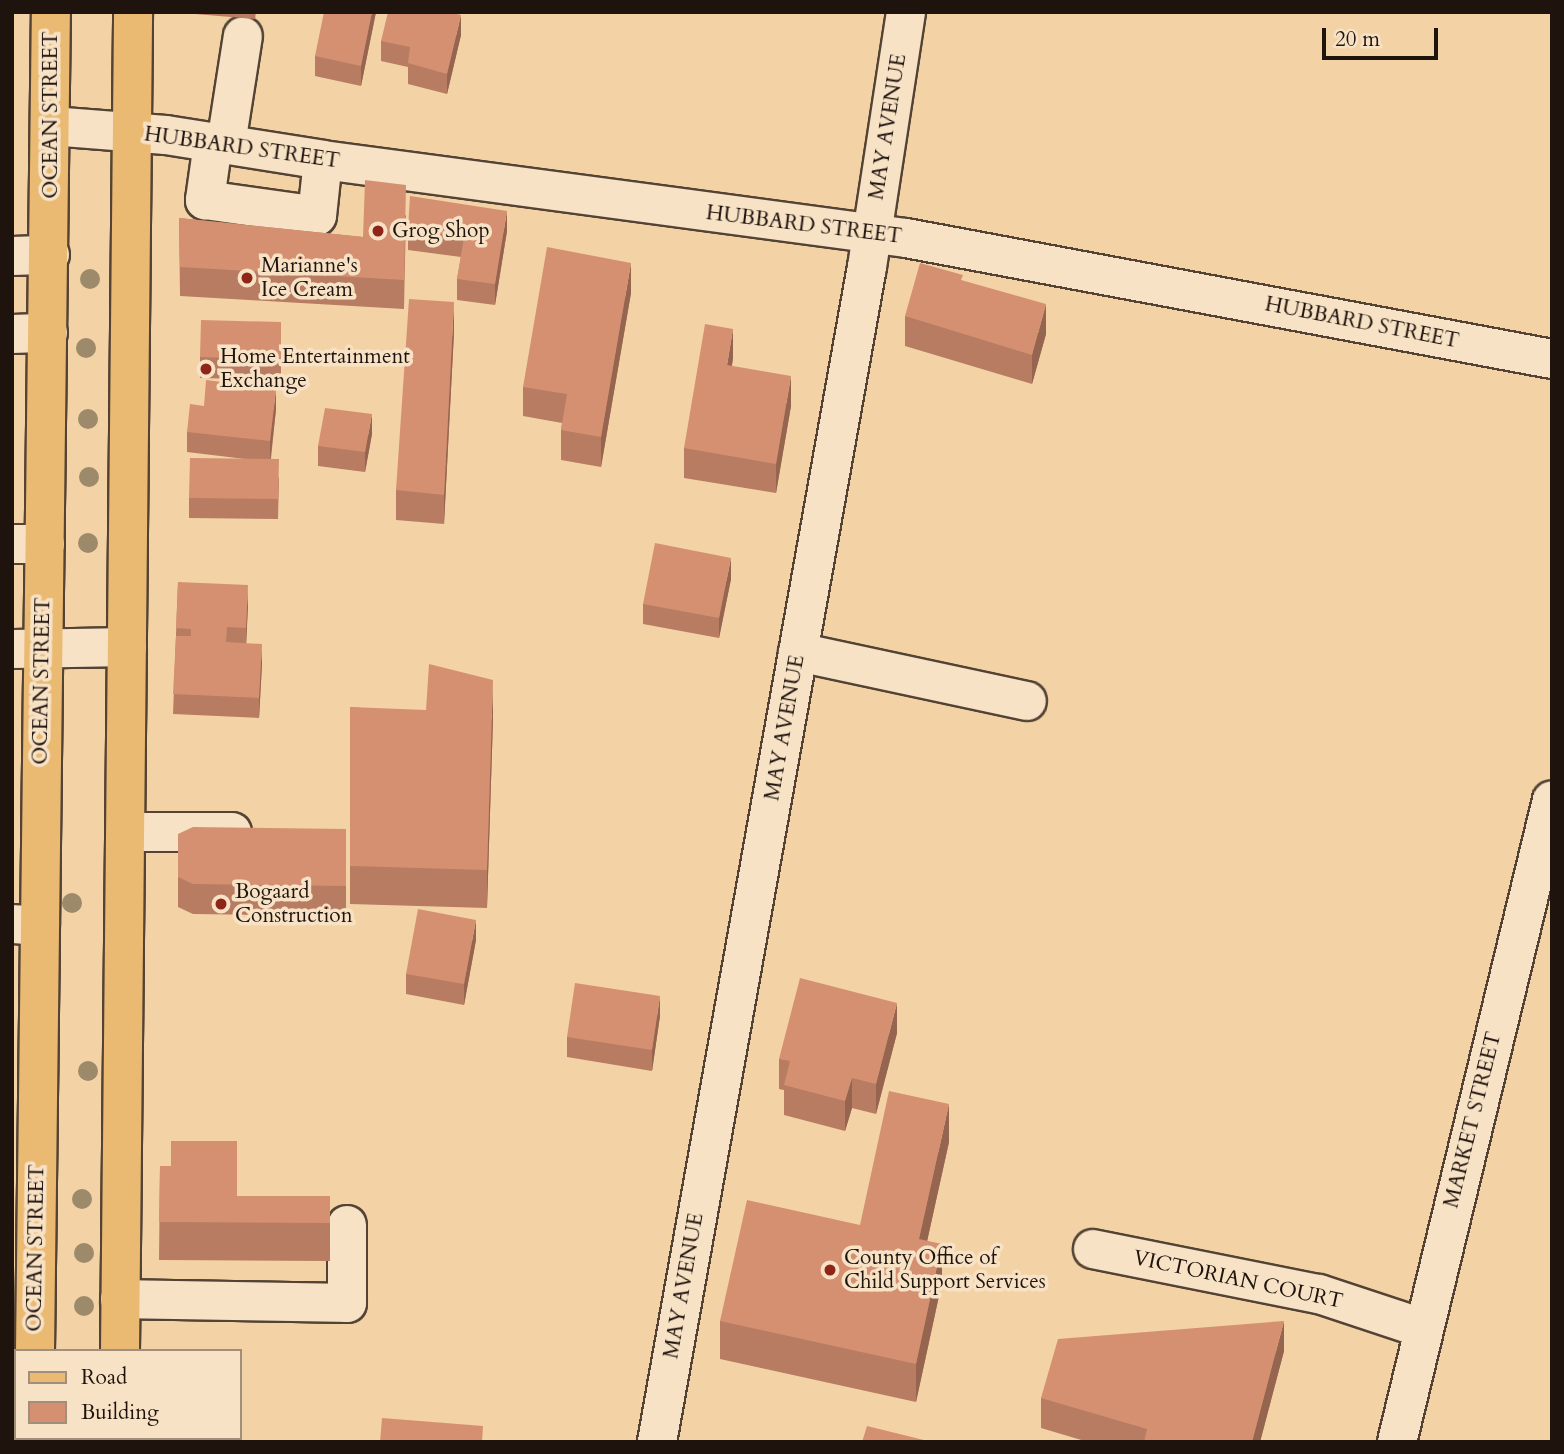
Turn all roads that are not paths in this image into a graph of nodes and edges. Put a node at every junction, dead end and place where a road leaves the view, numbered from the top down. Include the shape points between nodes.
1 (51, 12) edge
2 (133, 12) edge
3 (906, 12) edge
4 (243, 36) dead end
5 (51, 126) junction
6 (133, 133) junction
7 (220, 143) junction
8 (323, 160) junction
9 (872, 234) junction
10 (50, 255) junction
11 (12, 256) edge
12 (30, 334) edge
13 (1535, 356) edge
14 (28, 544) edge
15 (27, 648) edge
16 (127, 648) junction
17 (799, 652) junction
18 (1027, 701) dead end
19 (1552, 800) edge
20 (126, 832) junction
21 (265, 832) edge
22 (26, 925) edge
23 (347, 1225) dead end
24 (1093, 1248) dead end
25 (120, 1299) junction
26 (28, 1327) edge
27 (1422, 1328) junction
28 (120, 1349) edge
29 (657, 1442) edge
30 (1397, 1442) edge

1 - 5 main road, OCEAN STREET
2 - 6 main road
3 - 9 street, MAY AVENUE
4 - 7 street
5 - 6 street, HUBBARD STREET
5 - 10 main road, OCEAN STREET
6 - 7 street, HUBBARD STREET
6 - 16 main road
7 - 8 street, HUBBARD STREET
7 - 8 street via 205,200 317,216
8 - 9 street, HUBBARD STREET
9 - 13 street, HUBBARD STREET
9 - 17 street, MAY AVENUE
10 - 11 street
10 - 12 main road, OCEAN STREET
12 - 14 main road, OCEAN STREET
14 - 15 main road, OCEAN STREET
15 - 16 street
15 - 22 main road, OCEAN STREET
16 - 20 main road
17 - 18 street
17 - 29 street, MAY AVENUE
19 - 27 street, MARKET STREET
20 - 21 street
20 - 25 main road
22 - 26 main road, OCEAN STREET
23 - 25 street via 347,1303
24 - 27 street, VICTORIAN COURT via 1319,1294
25 - 28 main road
27 - 30 street, MARKET STREET

